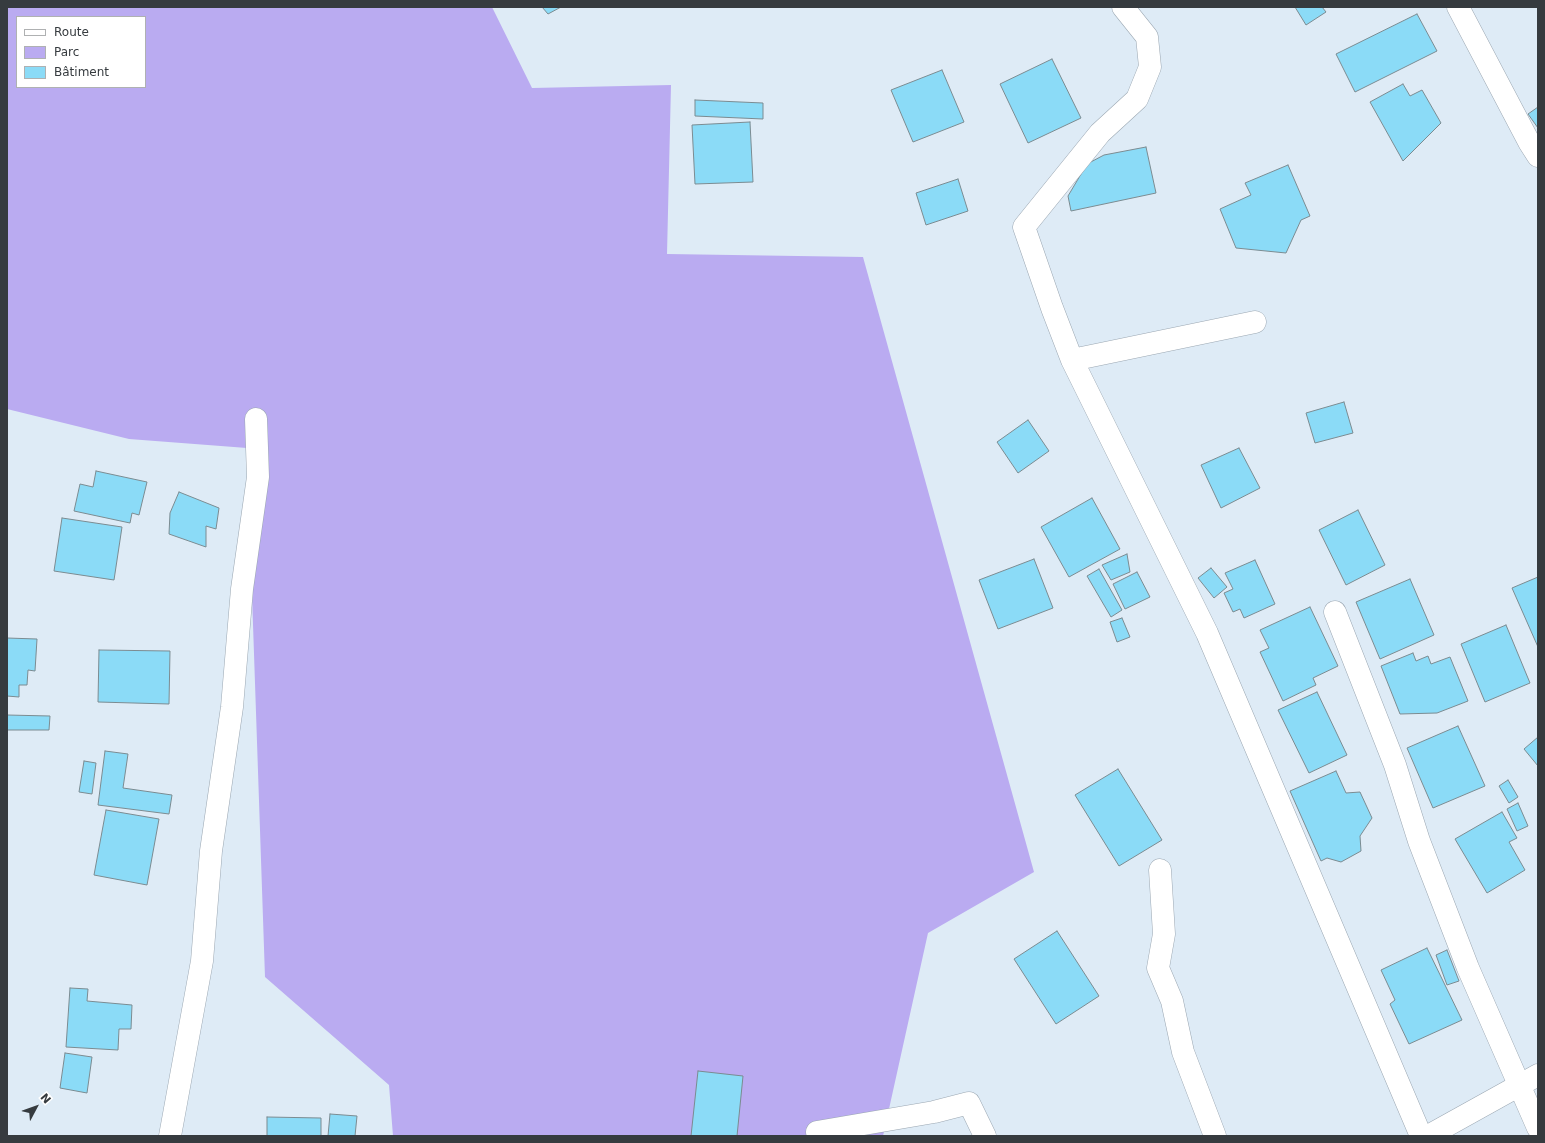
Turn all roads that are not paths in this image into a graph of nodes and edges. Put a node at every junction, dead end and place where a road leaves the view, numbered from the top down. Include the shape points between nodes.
1 (1123, 7) edge
2 (1458, 7) edge
3 (1538, 156) edge
4 (1255, 322) dead end
5 (1072, 360) junction
6 (256, 419) dead end
7 (1335, 612) dead end
8 (1160, 870) dead end
9 (1538, 1075) edge
10 (1519, 1086) junction
11 (1538, 1128) edge
12 (817, 1132) dead end
13 (170, 1136) edge
14 (985, 1136) edge
15 (1214, 1136) edge
16 (1421, 1136) edge
17 (1428, 1136) edge

1 - 5 street via 1147,37 1150,67 1137,99 1100,133 1024,227
2 - 3 street
4 - 5 street
5 - 16 street via 1207,632
6 - 13 street via 258,477 242,589 232,707 211,851 202,961
7 - 10 street via 1395,765 1419,841 1468,968
8 - 15 street via 1164,934 1158,968 1172,1001 1183,1052
9 - 10 street
10 - 11 street
10 - 17 street
12 - 14 street via 934,1112 969,1103

